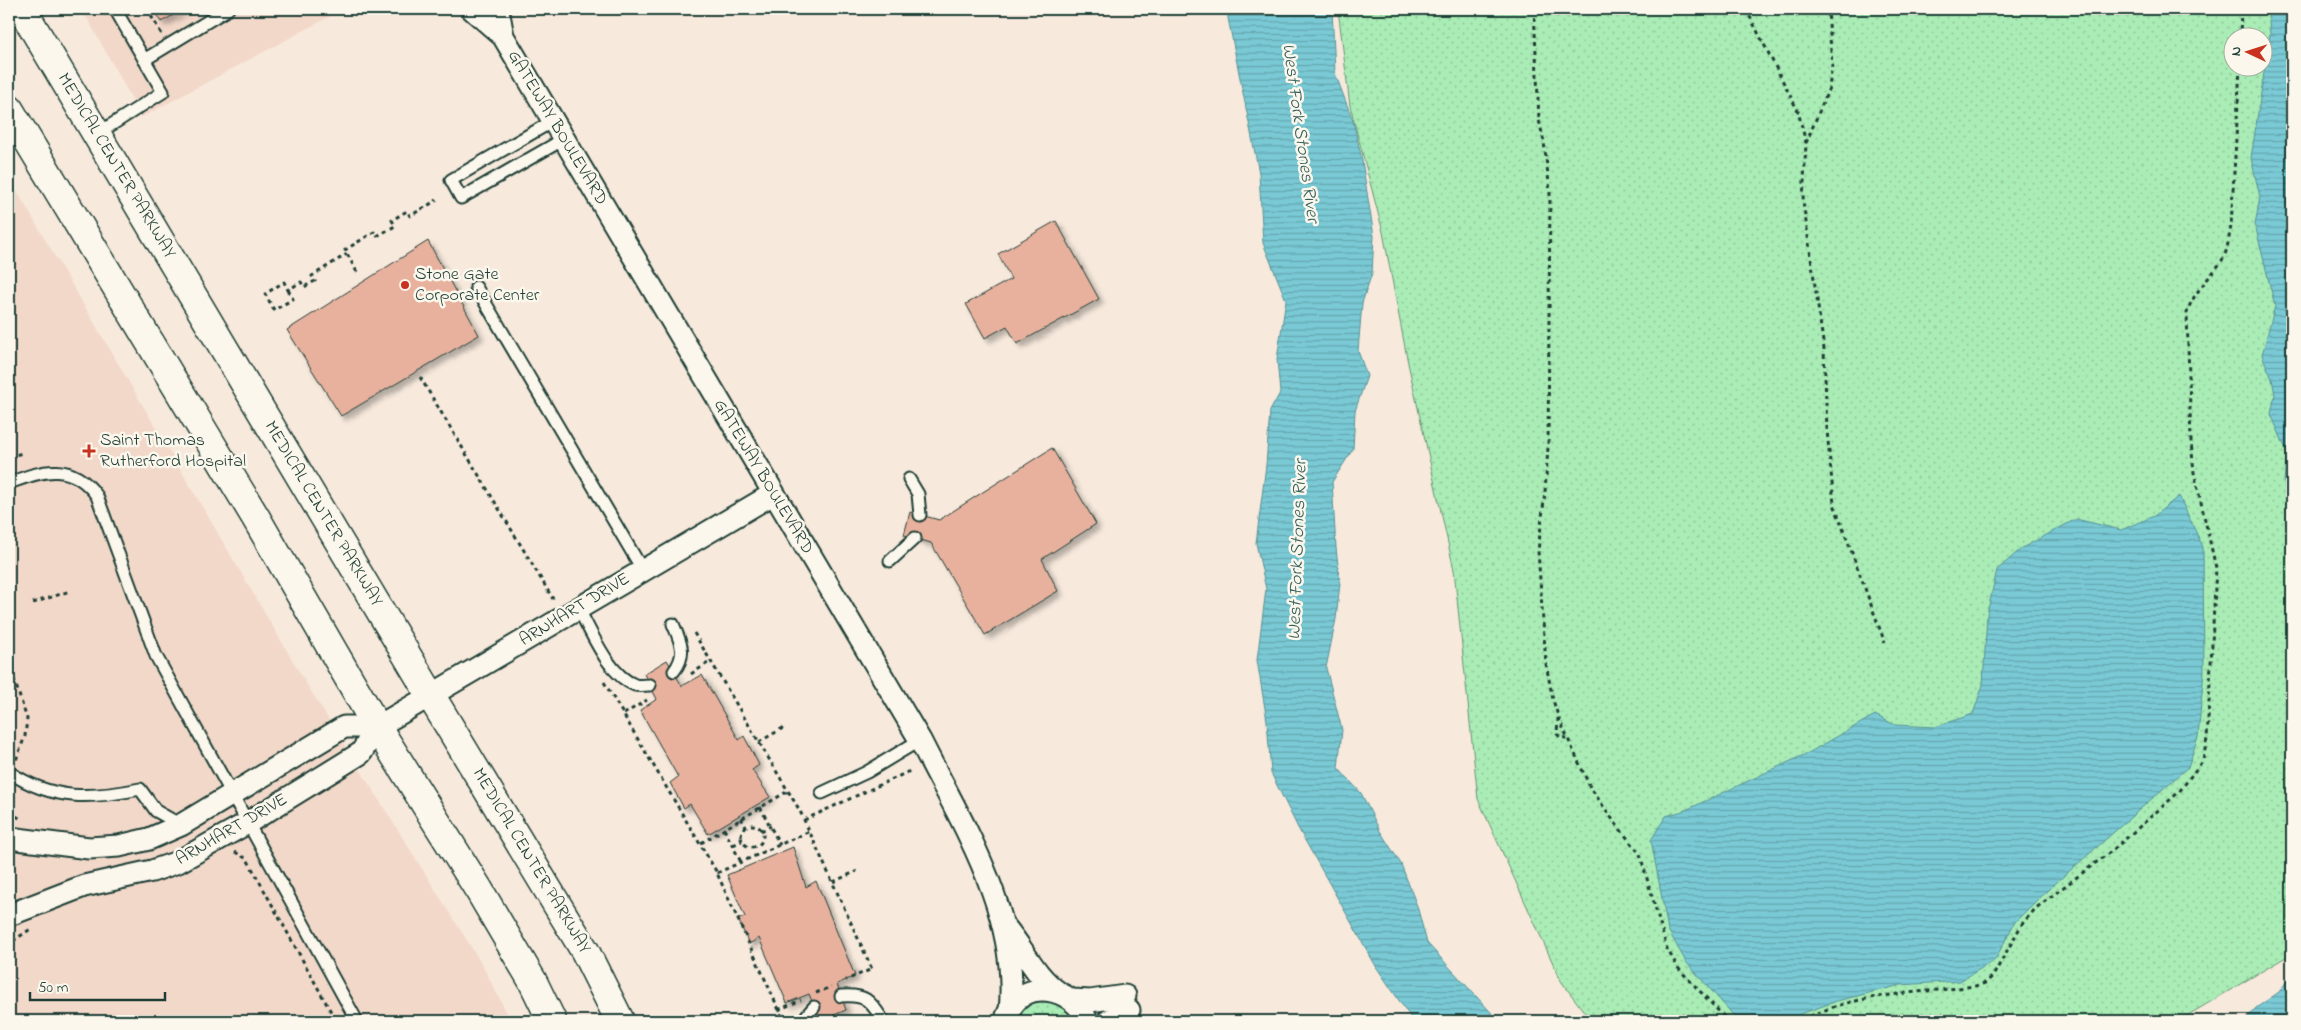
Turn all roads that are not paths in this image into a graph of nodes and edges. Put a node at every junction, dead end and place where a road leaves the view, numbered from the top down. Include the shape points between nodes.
1 (22, 9) edge
2 (115, 9) edge
3 (228, 9) edge
4 (472, 9) edge
5 (498, 9) edge
6 (503, 36) junction
7 (144, 60) junction
8 (9, 109) edge
9 (553, 121) junction
10 (97, 134) junction
11 (564, 140) junction
12 (476, 288) dead end
13 (909, 480) dead end
14 (9, 482) edge
15 (773, 494) junction
16 (920, 515) dead end
17 (915, 538) dead end
18 (890, 561) dead end
19 (642, 570) junction
20 (578, 608) junction
21 (673, 624) dead end
22 (674, 671) dead end
23 (653, 690) road end
24 (431, 696) junction
25 (377, 727) junction
26 (920, 740) junction
27 (11, 769) edge
28 (822, 793) dead end
29 (232, 794) junction
30 (249, 822) junction
31 (181, 825) junction
32 (9, 838) edge
33 (9, 915) edge
34 (1005, 926) junction
35 (841, 996) dead end
36 (1066, 996) junction
37 (814, 1007) dead end
38 (1008, 1016) edge
39 (882, 1019) dead end
40 (357, 1021) edge
41 (552, 1021) edge
42 (620, 1021) edge
43 (806, 1021) edge
44 (1087, 1021) edge
45 (1108, 1021) edge

1 - 10 main road, MEDICAL CENTER PARKWAY
2 - 7 lane
3 - 7 lane
4 - 6 street, GATEWAY BOULEVARD
5 - 6 street, GATEWAY BOULEVARD
6 - 9 street, GATEWAY BOULEVARD
7 - 10 lane via 163,92
8 - 25 main road via 256,518
9 - 11 street, GATEWAY BOULEVARD
9 - 11 lane via 451,180 461,198
10 - 24 main road, MEDICAL CENTER PARKWAY
11 - 15 street, GATEWAY BOULEVARD
12 - 19 lane
13 - 16 lane via 918,494
14 - 29 lane via 41,472 60,471 79,478 97,496 156,656
15 - 19 street, ARNHART DRIVE
15 - 26 street, GATEWAY BOULEVARD
17 - 18 lane
19 - 20 street, ARNHART DRIVE
20 - 23 lane via 608,661 622,678
20 - 24 street, ARNHART DRIVE
21 - 22 lane via 682,645 681,661
24 - 25 street, ARNHART DRIVE
24 - 42 main road, MEDICAL CENTER PARKWAY via 585,951
25 - 29 street, ARNHART DRIVE via 344,727
25 - 30 street, ARNHART DRIVE via 361,753
25 - 41 main road via 479,890
26 - 28 lane via 868,772
26 - 34 street, GATEWAY BOULEVARD via 980,860
27 - 31 lane via 42,790 72,796 99,796 140,789 156,811
29 - 30 lane
29 - 31 street, ARNHART DRIVE
30 - 33 street, ARNHART DRIVE via 172,864 84,886
30 - 40 lane
31 - 32 street, ARNHART DRIVE via 149,839 102,848
34 - 36 street via 1040,976
34 - 38 street via 1011,978
35 - 39 lane via 855,995 870,1001
36 - 38 street via 1045,990 1030,993 1021,998
36 - 44 street via 1080,1006
36 - 45 street via 1127,1003
37 - 43 lane

